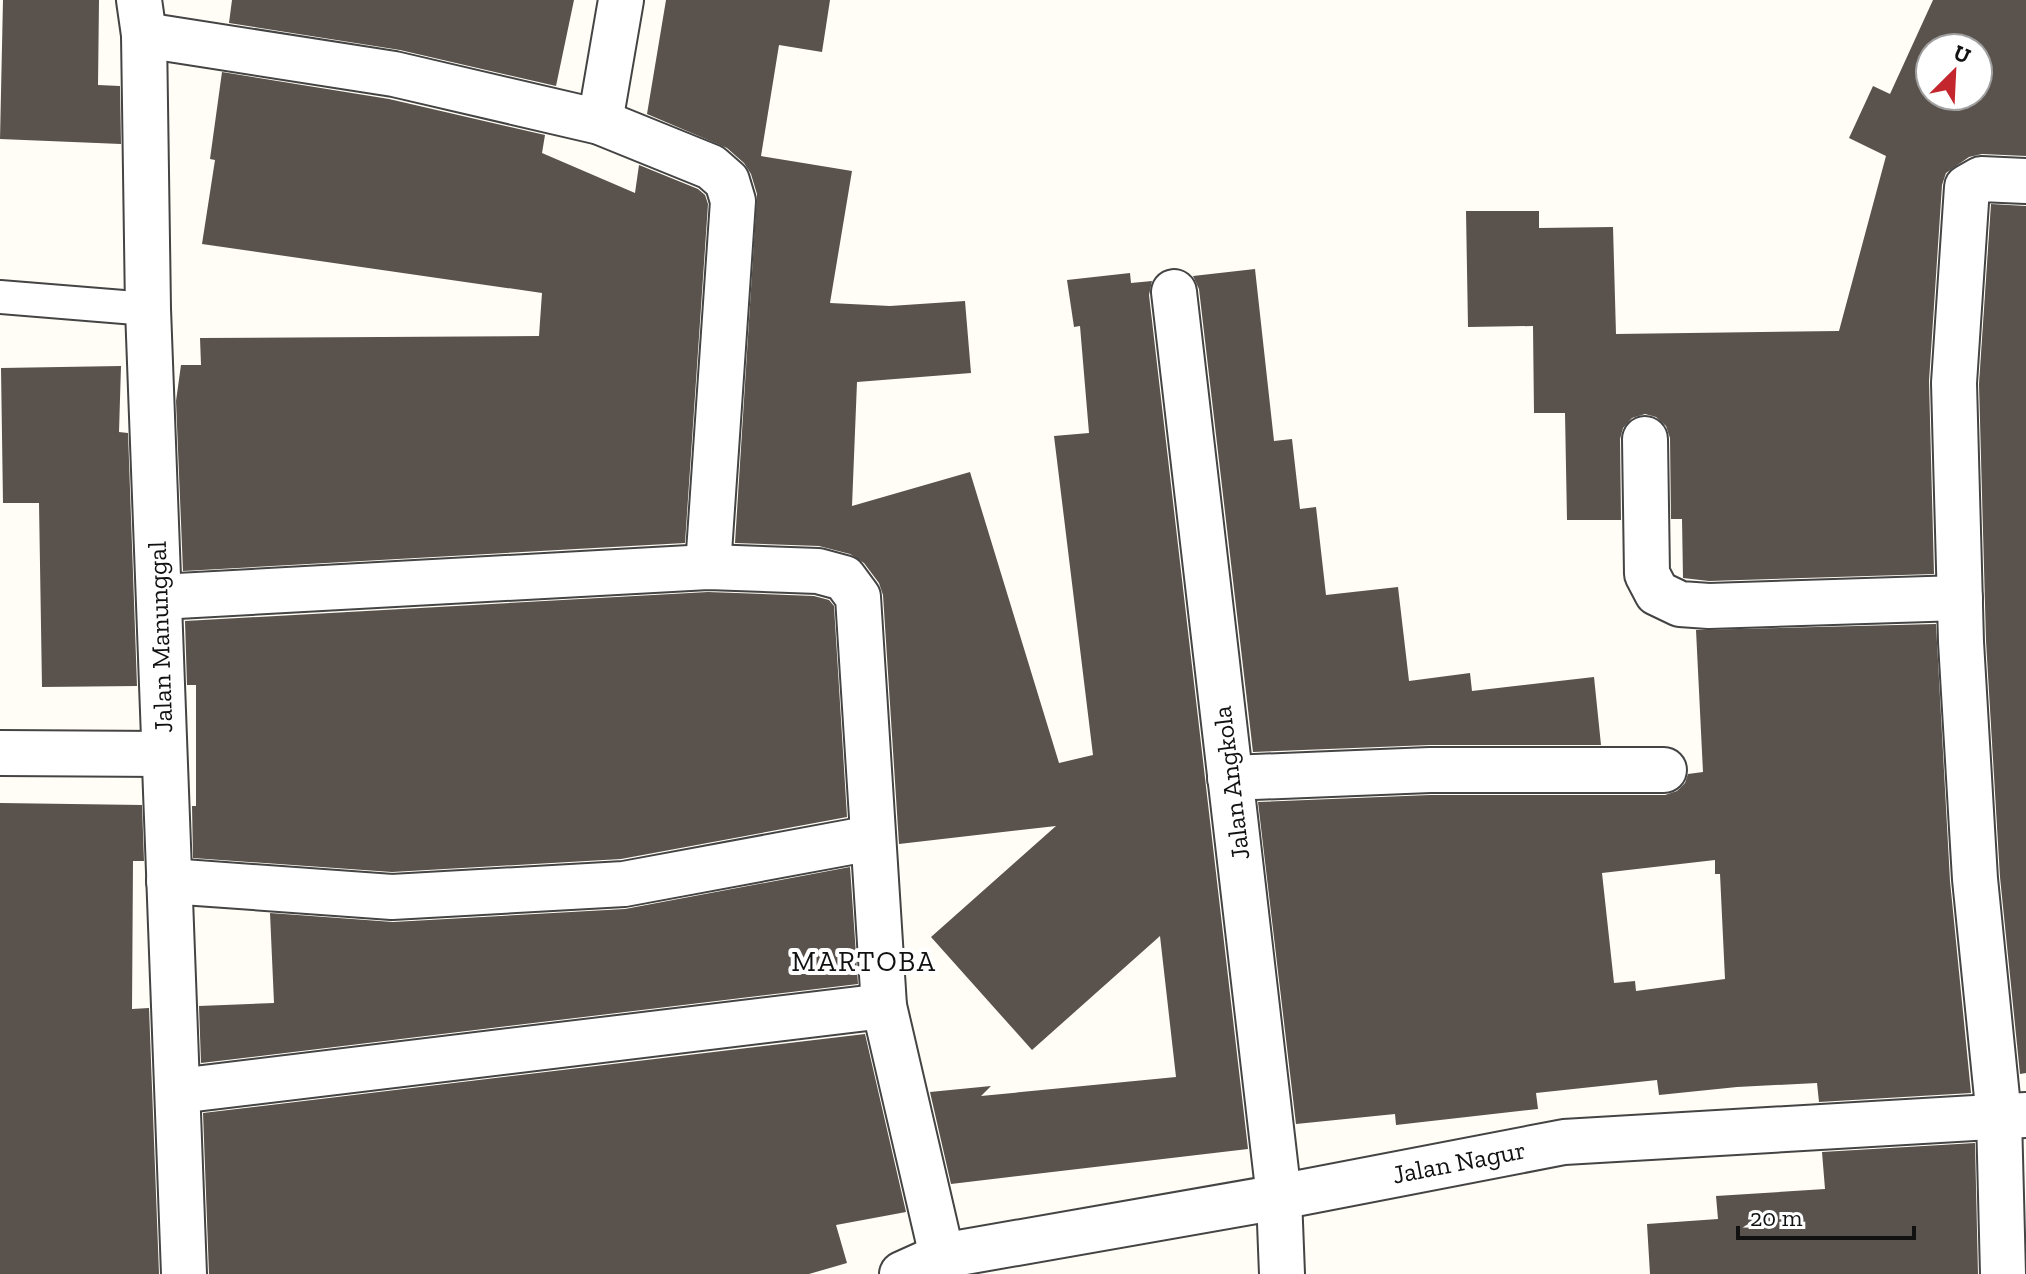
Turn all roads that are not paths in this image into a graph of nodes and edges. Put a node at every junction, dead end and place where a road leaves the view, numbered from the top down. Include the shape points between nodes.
1 (621, 0) edge
2 (141, 18) edge
3 (600, 122) junction
4 (2026, 181) edge
5 (1174, 292) dead end
6 (0, 297) edge
7 (148, 309) junction
8 (1645, 439) dead end
9 (708, 567) junction
10 (159, 597) junction
11 (1960, 598) junction
12 (0, 753) edge
13 (164, 754) junction
14 (1664, 770) dead end
15 (1230, 778) junction
16 (872, 838) junction
17 (169, 881) junction
18 (884, 1006) junction
19 (178, 1091) junction
20 (2013, 1116) edge
21 (1279, 1197) junction
22 (942, 1256) junction
23 (184, 1274) edge
24 (902, 1274) edge
25 (1282, 1274) edge
26 (2003, 1274) edge

1 - 3 street
2 - 3 street
2 - 7 street, Jalan Manunggal
3 - 9 street via 711,167 727,181 733,201
4 - 11 street via 1981,179 1972,181 1965,193 1954,383
5 - 15 street, Jalan Angkola
6 - 7 lane
7 - 10 street, Jalan Manunggal
8 - 11 street via 1647,574 1657,593 1680,604 1709,606
9 - 10 street
9 - 16 street via 818,571 844,578 858,597
10 - 13 street, Jalan Manunggal
11 - 20 street via 1975,879
12 - 13 street
13 - 17 street, Jalan Manunggal
14 - 15 street via 1430,770
15 - 21 street, Jalan Angkola
16 - 17 street via 609,885 392,897
16 - 18 street
17 - 19 street, Jalan Manunggal
18 - 19 street
18 - 22 street
19 - 23 street, Jalan Manunggal
20 - 21 street, Jalan Nagur via 1564,1142
20 - 26 street
21 - 22 street, Jalan Nagur
21 - 25 street, Jalan Angkola
22 - 24 street, Jalan Nagur

